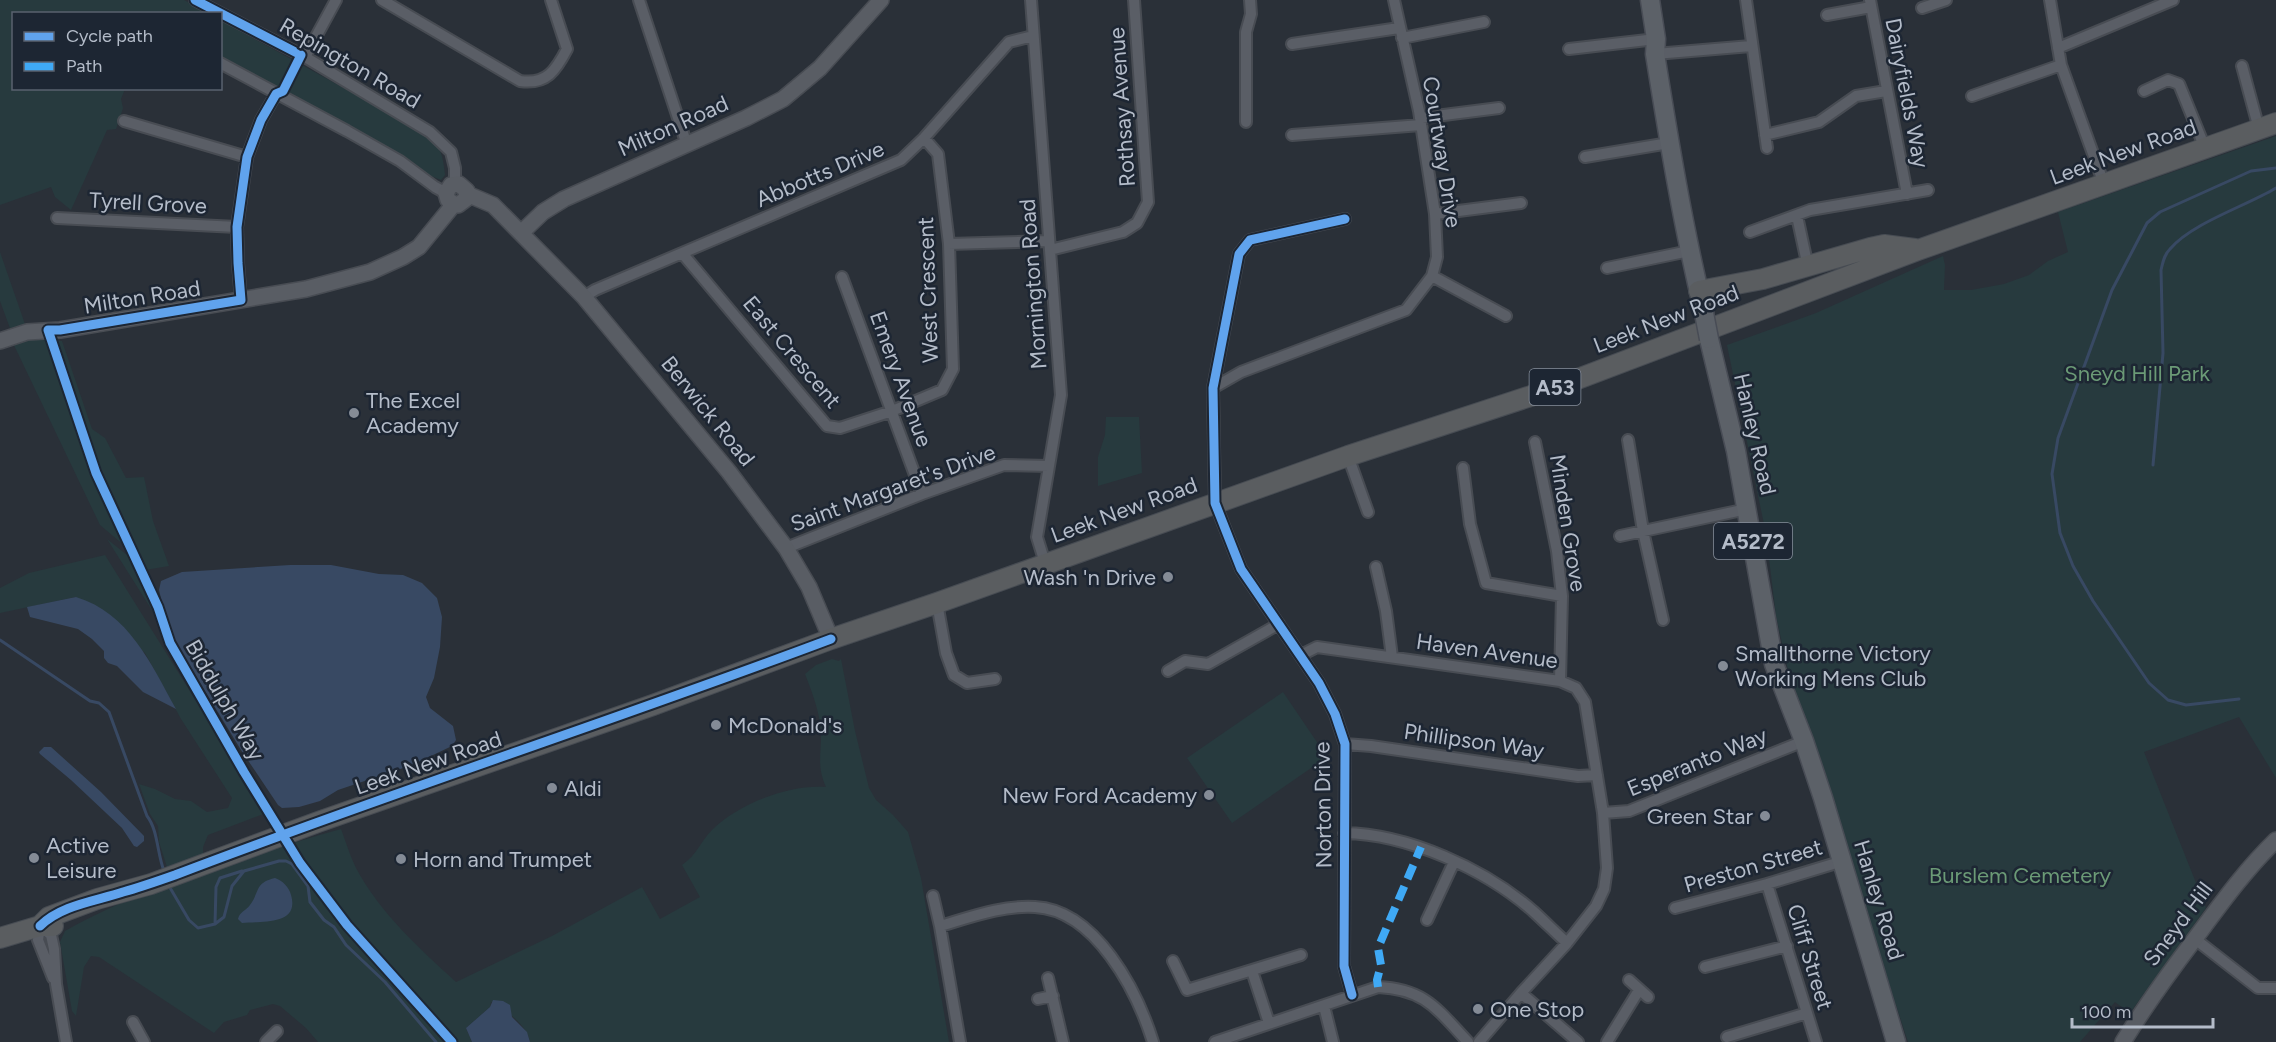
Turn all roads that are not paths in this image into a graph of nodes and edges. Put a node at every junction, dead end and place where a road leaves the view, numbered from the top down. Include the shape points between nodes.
1 (195, 0) edge
2 (336, 0) edge
3 (382, 0) edge
4 (550, 0) edge
5 (639, 0) edge
6 (881, 0) edge
7 (1031, 0) edge
8 (1134, 0) edge
9 (1250, 0) edge
10 (1394, 0) edge
11 (1650, 0) edge
12 (1746, 0) edge
13 (1946, 0) edge
14 (2050, 0) edge
15 (2173, 0) edge
16 (1870, 4) edge
17 (1922, 8) dead end
18 (218, 12) edge
19 (222, 14) edge
20 (1827, 15) dead end
21 (1484, 22) dead end
22 (1400, 33) junction
23 (1033, 36) junction
24 (1292, 44) dead end
25 (1656, 46) junction
26 (1751, 46) junction
27 (2058, 48) junction
28 (1569, 49) dead end
29 (305, 57) junction
30 (222, 64) edge
31 (2061, 65) junction
32 (2242, 66) dead end
33 (1886, 91) junction
34 (2144, 92) dead end
35 (276, 94) junction
36 (1972, 96) dead end
37 (1499, 108) dead end
38 (124, 121) dead end
39 (1246, 122) dead end
40 (1421, 122) junction
41 (2267, 126) edge
42 (1292, 135) dead end
43 (1765, 135) junction
44 (924, 138) junction
45 (1669, 143) junction
46 (687, 145) junction
47 (1767, 148) dead end
48 (2205, 148) junction
49 (247, 157) junction
50 (1586, 157) dead end
51 (2104, 184) junction
52 (1928, 190) dead end
53 (452, 194) junction
54 (1907, 194) junction
55 (1521, 203) dead end
56 (1435, 214) junction
57 (1797, 216) junction
58 (57, 218) dead end
59 (1345, 219) dead end
60 (237, 227) junction
61 (1750, 232) dead end
62 (520, 233) junction
63 (949, 244) junction
64 (1049, 246) junction
65 (1918, 250) junction
66 (1689, 251) junction
67 (682, 253) junction
68 (1808, 267) junction
69 (1607, 268) dead end
70 (1432, 276) junction
71 (842, 277) dead end
72 (1699, 291) junction
73 (584, 297) junction
74 (241, 300) junction
75 (1506, 316) dead end
76 (0, 341) edge
77 (1709, 341) junction
78 (1213, 387) junction
79 (1556, 387) junction
80 (892, 411) junction
81 (1628, 440) dead end
82 (1535, 442) dead end
83 (1348, 456) junction
84 (1049, 466) junction
85 (1463, 468) dead end
86 (922, 494) junction
87 (1215, 503) junction
88 (1747, 510) junction
89 (1368, 512) dead end
90 (1643, 531) junction
91 (1620, 536) dead end
92 (786, 548) junction
93 (1045, 563) junction
94 (1376, 567) dead end
95 (1562, 596) junction
96 (937, 603) junction
97 (1663, 620) dead end
98 (1280, 624) junction
99 (831, 639) junction
100 (1301, 655) junction
101 (1392, 657) junction
102 (1168, 671) dead end
103 (994, 679) dead end
104 (1560, 681) junction
105 (1804, 741) junction
106 (1345, 744) junction
107 (1597, 775) junction
108 (1603, 813) junction
109 (1344, 833) junction
110 (2276, 840) edge
111 (1843, 861) junction
112 (1454, 862) junction
113 (1767, 884) junction
114 (933, 896) dead end
115 (1675, 908) dead end
116 (1427, 920) dead end
117 (40, 926) junction
118 (940, 926) junction
119 (0, 938) edge
120 (2195, 939) junction
121 (1568, 943) junction
122 (1787, 946) junction
123 (1301, 955) dead end
124 (1173, 961) dead end
125 (1705, 967) dead end
126 (1252, 971) junction
127 (1048, 978) dead end
128 (1629, 980) dead end
129 (2276, 988) edge
130 (1521, 993) junction
131 (1352, 995) junction
132 (1053, 996) junction
133 (1038, 999) dead end
134 (1324, 1006) junction
135 (1807, 1013) junction
136 (133, 1022) dead end
137 (1269, 1023) junction
138 (277, 1031) dead end
139 (1728, 1037) dead end
140 (66, 1042) edge
141 (144, 1042) edge
142 (266, 1042) edge
143 (960, 1042) edge
144 (1063, 1042) edge
145 (1153, 1042) edge
146 (1215, 1042) edge
147 (1333, 1042) edge
148 (1467, 1042) edge
149 (1479, 1042) edge
150 (1578, 1042) edge
151 (1607, 1042) edge
152 (1816, 1042) edge
153 (1896, 1042) edge
154 (2123, 1042) edge

1 - 18 street, Repington Road
2 - 29 street
3 - 4 street via 520,81 539,81 556,70 567,49
5 - 46 street
6 - 46 street, Milton Road via 798,89
7 - 23 street, Mornington Road
8 - 64 street, Rothsay Avenue via 1148,202 1137,223 1123,232
9 - 39 street via 1251,14 1245,32
10 - 22 street, Courtway Drive
11 - 25 main road, Hanley Road / A5272
12 - 26 street
13 - 17 street
14 - 27 street
15 - 27 street
16 - 20 street
16 - 33 street, Dairyfields Way
19 - 29 street, Repington Road
21 - 22 street
22 - 24 street
22 - 40 street, Courtway Drive
23 - 44 street, Abbotts Drive via 1009,42
23 - 64 street, Mornington Road
25 - 26 street
25 - 28 street
25 - 45 main road, Hanley Road / A5272
26 - 43 street
27 - 31 street
29 - 53 street, Repington Road via 437,138 451,152 455,168
30 - 35 street
31 - 36 street
31 - 51 street
32 - 41 street
33 - 43 street via 1856,96 1819,122
33 - 54 street, Dairyfields Way
34 - 48 street via 2168,80 2180,84
35 - 49 street
35 - 53 street
37 - 40 street
38 - 49 street
40 - 42 street
40 - 56 street, Courtway Drive
41 - 48 highway, Leek New Road / A53
43 - 47 street
44 - 63 street, West Crescent via 939,154
44 - 67 street, Abbotts Drive via 901,160
45 - 50 street
45 - 66 main road, Hanley Road / A5272
46 - 62 street, Milton Road via 564,199
48 - 51 highway, Leek New Road / A53
49 - 60 street
51 - 65 highway, Leek New Road / A53
52 - 54 street, Dairyfields Way
53 - 62 street, Milton Road via 463,202 467,194 493,205
53 - 74 street, Milton Road via 420,247 403,257 334,282
54 - 57 street, Dairyfields Way via 1810,210
55 - 56 street
56 - 70 street, Courtway Drive via 1437,257
57 - 61 street, Dairyfields Way
57 - 68 street
58 - 60 street, Tyrell Grove
59 - 78 street via 1250,240 1239,254
60 - 74 street
62 - 73 street, Berwick Road
63 - 64 street, Rothsay Avenue
63 - 80 street, West Crescent via 953,369 942,390
64 - 84 street, Mornington Road via 1061,396
65 - 68 highway via 1884,245
65 - 79 highway, Leek New Road / A53
66 - 69 street
66 - 72 main road, Hanley Road / A5272
67 - 73 street, Abbotts Drive
67 - 80 street, East Crescent via 827,426 840,428
68 - 72 highway
70 - 75 street
70 - 78 street, Courtway Drive via 1406,310 1241,372
71 - 80 street, Emery Avenue
72 - 77 main road, Hanley Road / A5272, bridge
73 - 92 street, Berwick Road via 729,472
74 - 76 street, Milton Road via 27,332
77 - 79 highway via 1571,391
77 - 88 main road, Hanley Road / A5272
78 - 87 street
79 - 83 highway, Leek New Road / A53
80 - 86 street, Emery Avenue
81 - 90 street
82 - 95 street, Minden Grove
83 - 87 highway, Leek New Road / A53
83 - 89 street
84 - 86 street, Saint Margaret's Drive via 1005,465
84 - 93 street, Mornington Road via 1037,537
85 - 95 street via 1470,524 1486,583
86 - 92 street, Saint Margaret's Drive
87 - 93 highway, Leek New Road / A53
87 - 98 street, Norton Drive via 1241,569
88 - 90 street
88 - 105 main road, Hanley Road / A5272 via 1774,664
90 - 91 street
90 - 97 street
92 - 99 street, Berwick Road via 809,587
93 - 96 highway, Leek New Road / A53
94 - 101 street
95 - 104 street, Minden Grove
96 - 99 highway, Leek New Road / A53
96 - 103 street via 954,675 967,683
98 - 100 street, Norton Drive
98 - 102 street via 1208,664 1185,661
99 - 117 highway, Leek New Road / A53 via 151,884 97,899 49,917
100 - 101 street, Haven Avenue via 1317,647
100 - 106 street, Norton Drive via 1335,714
101 - 104 street, Haven Avenue
104 - 107 street, Haven Avenue via 1576,688 1585,702
105 - 108 street, Esperanto Way via 1629,811
105 - 111 main road, Hanley Road / A5272
106 - 107 street, Phillipson Way via 1578,776
106 - 109 street, Norton Drive
107 - 108 street, Haven Avenue
108 - 121 street, Haven Avenue via 1607,868 1604,889
109 - 112 street via 1367,834
109 - 131 street, Norton Drive via 1344,966
110 - 120 street, Sneyd Hill
111 - 113 street, Preston Street
111 - 153 main road, Hanley Road / A5272
112 - 116 street
112 - 121 street via 1506,891
113 - 115 street, Preston Street
113 - 122 street, Cliff Street
114 - 118 street
117 - 119 highway, Leek New Road / A53
117 - 140 street via 38,940 56,984
118 - 143 street
118 - 145 street via 1008,907 1047,908 1076,920 1091,932 1121,972 1146,1018
120 - 129 street via 2258,988
120 - 154 street, Sneyd Hill via 2150,998
121 - 130 street, Haven Avenue
122 - 125 street
122 - 135 street, Cliff Street
123 - 126 street
124 - 126 street via 1187,990
126 - 137 street
127 - 132 street
128 - 151 street via 1644,994
130 - 149 street, Haven Avenue
130 - 150 street
131 - 134 street
131 - 148 street via 1378,987 1399,988 1422,996
132 - 133 street
132 - 144 street
134 - 137 street
134 - 147 street
135 - 139 street
135 - 152 street, Cliff Street
136 - 141 street
137 - 146 street
138 - 142 street

